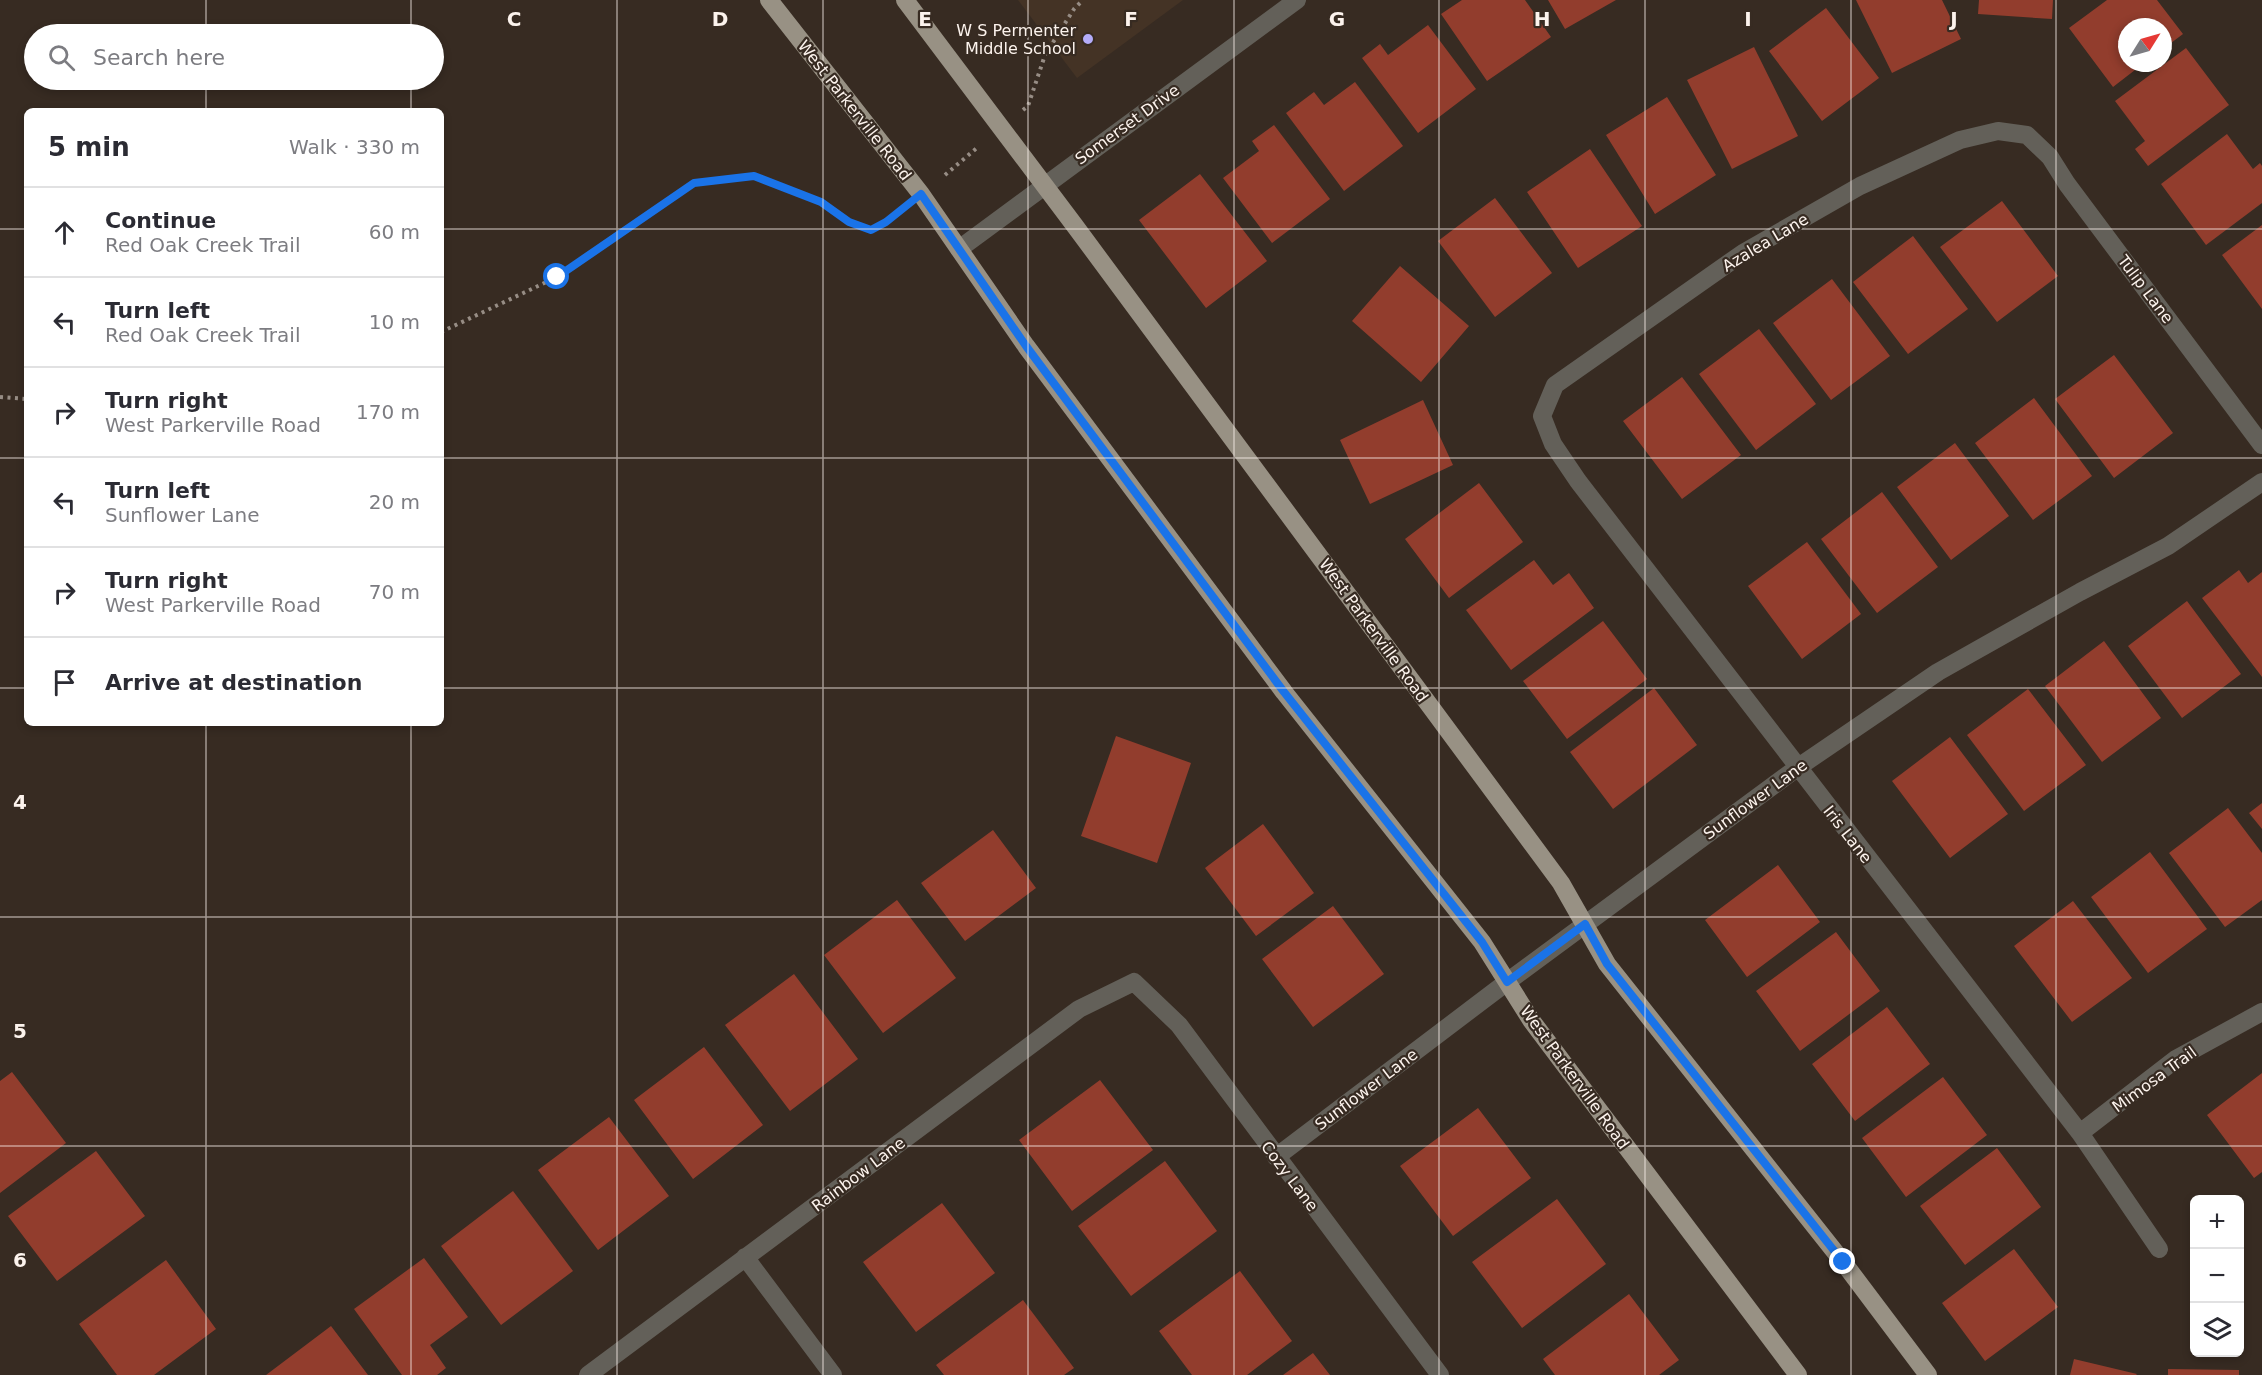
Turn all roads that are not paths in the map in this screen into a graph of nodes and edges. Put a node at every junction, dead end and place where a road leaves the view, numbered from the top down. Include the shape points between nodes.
1 (770, 0) edge
2 (905, 0) edge
3 (1297, 0) edge
4 (2027, 135) joint
5 (1044, 185) junction
6 (959, 249) junction
7 (1542, 416) joint
8 (2262, 445) edge
9 (2262, 482) edge
10 (1797, 768) junction
11 (1585, 924) junction
12 (1134, 982) joint
13 (1507, 982) junction
14 (2262, 1012) edge
15 (2080, 1133) junction
16 (1276, 1157) junction
17 (2159, 1249) dead end
18 (745, 1257) junction
19 (588, 1375) edge
20 (833, 1375) edge
21 (1440, 1375) edge
22 (1798, 1375) edge
23 (1928, 1375) edge

1 - 6 main road, West Parkerville Road
2 - 5 main road, West Parkerville Road
3 - 5 street, Somerset Drive
4 - 7 street, Azalea Lane via 1998,131 1960,140 1860,186 1753,247 1555,385
4 - 8 street, Tulip Lane via 2050,156
5 - 6 street, Somerset Drive
5 - 11 main road, West Parkerville Road via 1561,883
6 - 13 main road, West Parkerville Road via 1026,346 1276,683 1482,942
7 - 10 street, Iris Lane via 1553,444 1578,481
9 - 10 street, Sunflower Lane via 2168,546 1938,672
10 - 11 street, Sunflower Lane
10 - 15 street, Iris Lane
11 - 13 street, Sunflower Lane
11 - 23 main road, West Parkerville Road via 1607,964
12 - 16 street, Cozy Lane via 1179,1025
12 - 18 street, Rainbow Lane via 1079,1009
13 - 16 street, Sunflower Lane
13 - 22 main road, West Parkerville Road via 1531,1020
14 - 15 street, Mimosa Trail via 2176,1059
15 - 17 street, Iris Lane
16 - 21 street, Cozy Lane
18 - 19 street, Rainbow Lane
18 - 20 street

